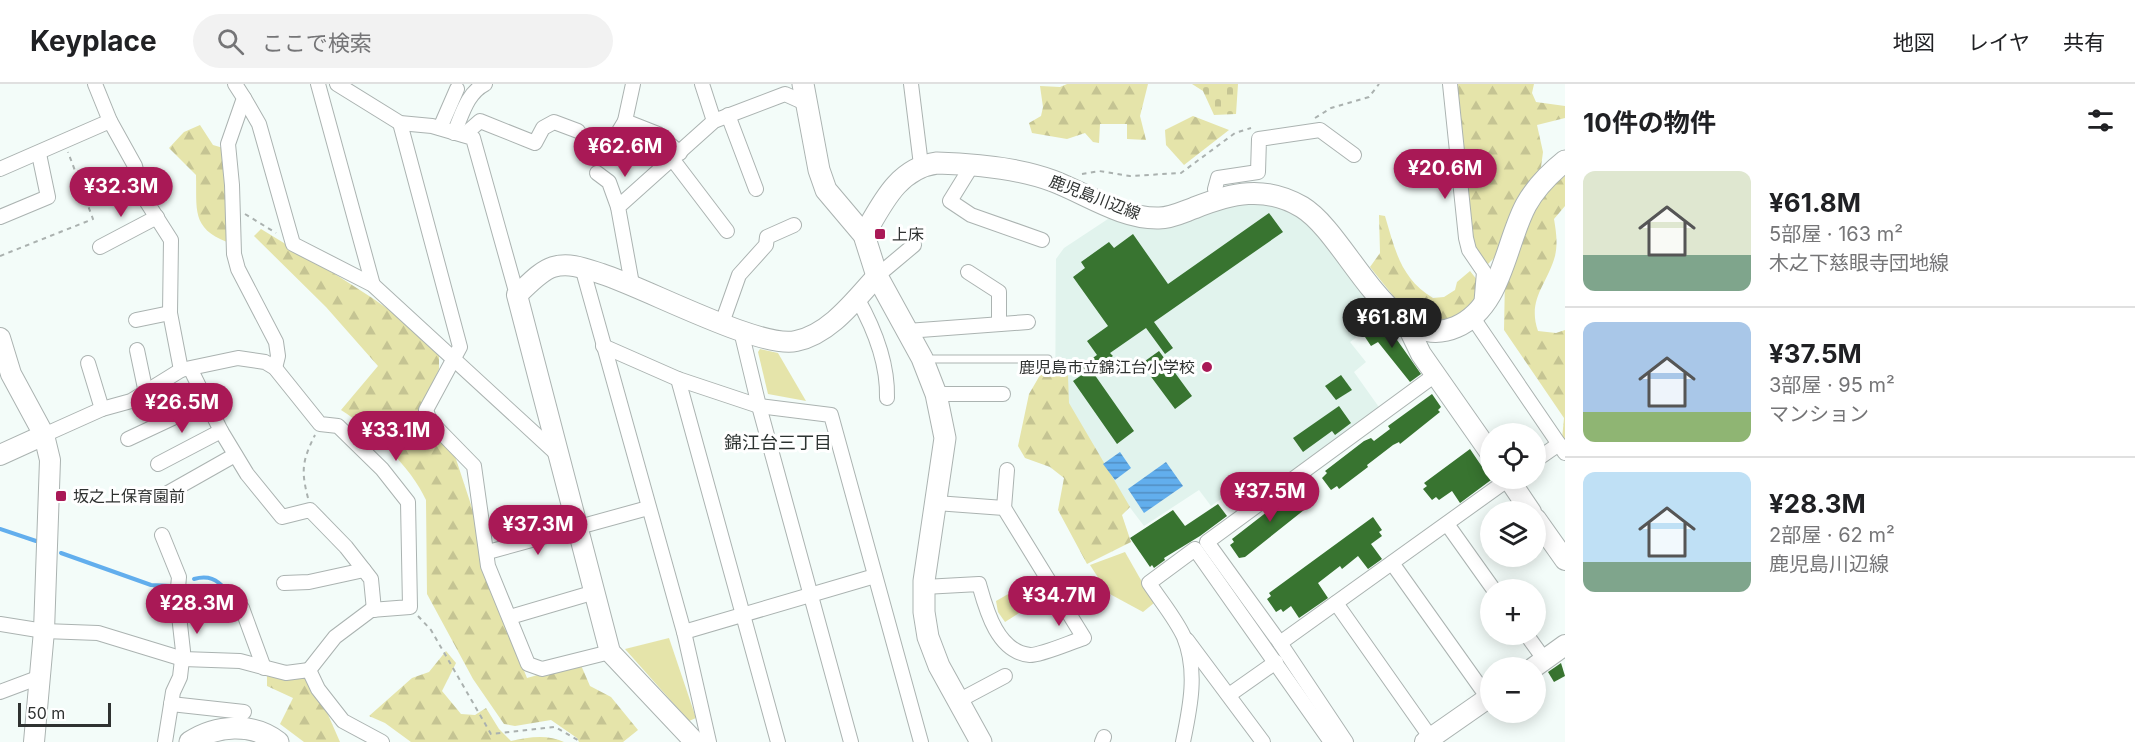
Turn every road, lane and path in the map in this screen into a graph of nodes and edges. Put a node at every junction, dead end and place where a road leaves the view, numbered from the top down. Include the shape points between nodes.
1 (95, 84) edge
2 (235, 84) edge
3 (318, 84) edge
4 (337, 84) edge
5 (485, 84) edge
6 (633, 84) edge
7 (702, 84) edge
8 (911, 84) edge
9 (1379, 84) edge
10 (1449, 84) edge
11 (457, 89) dead end
12 (804, 94) edge
13 (244, 98) junction
14 (728, 115) junction
15 (110, 121) junction
16 (624, 121) junction
17 (714, 121) junction
18 (1309, 121) dead end
19 (400, 123) junction
20 (1253, 128) dead end
21 (440, 129) junction
22 (578, 131) dead end
23 (459, 134) junction
24 (616, 136) dead end
25 (63, 142) junction
26 (39, 154) junction
27 (1354, 155) dead end
28 (677, 156) junction
29 (1565, 160) edge
30 (921, 165) junction
31 (971, 167) junction
32 (0, 169) edge
33 (597, 173) dead end
34 (1053, 181) junction
35 (756, 189) dead end
36 (1218, 199) junction
37 (233, 207) junction
38 (618, 207) junction
39 (0, 217) edge
40 (157, 217) junction
41 (794, 225) dead end
42 (727, 231) dead end
43 (864, 235) junction
44 (1042, 240) dead end
45 (293, 243) junction
46 (914, 245) dead end
47 (100, 247) dead end
48 (0, 256) edge
49 (582, 267) junction
50 (968, 272) dead end
51 (877, 276) junction
52 (632, 284) junction
53 (373, 285) junction
54 (518, 295) junction
55 (856, 298) junction
56 (1477, 313) junction
57 (170, 314) junction
58 (136, 320) dead end
59 (722, 322) junction
60 (1028, 322) dead end
61 (1406, 323) junction
62 (999, 324) junction
63 (741, 331) junction
64 (907, 331) junction
65 (0, 338) edge
66 (603, 346) junction
67 (137, 350) dead end
68 (922, 358) junction
69 (1048, 359) dead end
70 (454, 361) junction
71 (88, 363) dead end
72 (275, 368) junction
73 (186, 370) junction
74 (1435, 375) junction
75 (678, 379) junction
76 (146, 393) junction
77 (936, 394) junction
78 (1003, 394) dead end
79 (887, 398) dead end
80 (207, 402) junction
81 (759, 406) junction
82 (102, 410) junction
83 (320, 424) junction
84 (220, 431) junction
85 (44, 435) junction
86 (1480, 438) edge
87 (128, 439) dead end
88 (1562, 448) edge
89 (557, 454) junction
90 (236, 455) junction
91 (1546, 455) edge
92 (0, 456) edge
93 (158, 464) dead end
94 (1007, 470) dead end
95 (1495, 489) edge
96 (166, 494) dead end
97 (936, 503) junction
98 (648, 508) junction
99 (1004, 508) junction
100 (310, 510) junction
101 (1447, 524) junction
102 (580, 529) junction
103 (1546, 533) edge
104 (162, 535) dead end
105 (488, 552) junction
106 (1565, 560) edge
107 (1392, 563) junction
108 (364, 570) junction
109 (875, 576) junction
110 (1486, 579) edge
111 (284, 582) dead end
112 (924, 587) junction
113 (595, 592) junction
114 (811, 596) junction
115 (1336, 603) junction
116 (410, 607) junction
117 (242, 608) dead end
118 (374, 610) junction
119 (744, 615) junction
120 (510, 616) junction
121 (0, 624) edge
122 (44, 631) junction
123 (684, 632) junction
124 (1184, 636) junction
125 (1280, 643) junction
126 (1565, 645) edge
127 (610, 652) junction
128 (1546, 658) edge
129 (183, 659) junction
130 (1276, 662) junction
131 (264, 668) junction
132 (309, 670) junction
133 (1005, 676) dead end
134 (40, 677) junction
135 (1480, 683) edge
136 (0, 692) edge
137 (1229, 695) junction
138 (958, 701) junction
139 (171, 704) junction
140 (1480, 704) edge
141 (244, 712) dead end
142 (1428, 740) edge
143 (34, 742) edge
144 (165, 742) edge
145 (190, 742) edge
146 (278, 742) edge
147 (382, 742) edge
148 (581, 742) edge
149 (695, 742) edge
150 (709, 742) edge
151 (778, 742) edge
152 (850, 742) edge
153 (921, 742) edge
154 (981, 742) edge
155 (1183, 742) edge
156 (1263, 742) edge
157 (1332, 742) edge
158 (1346, 742) edge

1 - 15 street
2 - 13 street
3 - 53 street
4 - 19 street
5 - 23 street via 467,101
6 - 16 street
7 - 17 street
8 - 30 street
9 - 18 path via 1369,97 1331,108
10 - 56 street via 1466,238 1484,272
11 - 21 street
12 - 14 street via 784,94
12 - 43 main road via 826,190
13 - 37 street via 228,144
13 - 45 street via 259,124
14 - 17 street
14 - 35 street
15 - 25 street
15 - 40 street via 135,166 143,196
16 - 24 street
16 - 28 street via 658,134
17 - 28 street
19 - 21 street
19 - 70 street via 460,347
20 - 34 path via 1235,133 1181,173 1130,176 1099,171
21 - 23 street
22 - 23 street via 554,122 543,128 535,143 480,121
23 - 54 street via 473,138
25 - 26 street
25 - 48 path via 93,219
26 - 32 street
26 - 39 street via 48,197
27 - 36 street via 1320,130 1258,139 1258,172 1218,178
28 - 38 street
28 - 42 street
29 - 56 main road via 1544,179 1527,203 1490,297
30 - 31 main road, 鹿児島川辺線
30 - 43 main road via 900,180
31 - 34 main road, 鹿児島川辺線 via 1011,170
31 - 44 street via 950,201 971,215
33 - 38 street via 609,182
34 - 36 main road, 鹿児島川辺線 via 1125,212 1149,218 1173,216
36 - 61 main road, 鹿児島川辺線 via 1241,192 1265,192 1303,208 1332,237 1391,311
37 - 45 path
37 - 72 street via 234,254 276,342
38 - 52 street
40 - 47 street
40 - 57 street via 171,240
41 - 59 street via 766,237 766,245 739,275
43 - 51 main road
45 - 53 street
46 - 51 street
49 - 52 street
49 - 54 street via 551,268
49 - 66 street
50 - 62 street via 999,292
51 - 55 street
51 - 64 main road
52 - 59 street
53 - 70 street
54 - 89 street via 542,380
55 - 63 street via 845,312 817,333 795,342 764,339
55 - 79 street via 886,370
56 - 61 main road, 鹿児島川辺線 via 1454,328 1421,329
56 - 88 street
57 - 58 street
57 - 73 street
59 - 63 street
60 - 62 street
61 - 74 street
62 - 64 street
63 - 81 street
64 - 68 main road
65 - 85 street via 11,374
66 - 75 street
66 - 98 street
67 - 76 street
68 - 69 lane
68 - 77 main road
70 - 89 street
70 - 105 street via 426,410 430,421 474,466
71 - 82 street
72 - 73 street via 266,362 238,358
72 - 83 street
73 - 76 street
73 - 80 street
74 - 86 street
74 - 125 street via 1207,542
75 - 81 street
75 - 119 street
76 - 82 street
77 - 78 street
77 - 97 main road via 945,438
80 - 84 street
80 - 87 street
81 - 109 street via 831,415
81 - 114 street
82 - 85 street
83 - 100 path via 304,458 303,478
83 - 116 street via 338,426 382,469 408,502
84 - 90 street
84 - 93 street
85 - 92 street
85 - 122 street via 50,460
88 - 91 street
89 - 102 street
90 - 96 street via 188,488
90 - 100 street via 282,517
94 - 99 street
95 - 101 street
97 - 99 street
97 - 112 main road
98 - 102 street
98 - 123 street
99 - 112 street via 1084,638 1031,655 1018,651 991,624 979,584
100 - 108 street
101 - 107 street
101 - 110 street
102 - 105 street
102 - 113 street
103 - 106 street
104 - 129 street via 179,577 177,598
105 - 120 street via 488,566
107 - 115 street
107 - 135 street
108 - 111 street via 309,582
108 - 118 street via 371,579
109 - 114 street
109 - 153 street
112 - 138 main road via 925,618 932,648
113 - 120 street
113 - 127 street
114 - 119 street
114 - 152 street
115 - 125 street
115 - 142 street
116 - 118 street
116 - 148 path via 431,630 491,734 555,727
117 - 131 street
118 - 132 street via 335,637
119 - 123 street
119 - 151 street
120 - 127 street via 528,664 542,669
121 - 122 street
122 - 129 street via 98,633
122 - 134 street
123 - 150 street
124 - 130 street via 1149,583 1195,549
124 - 137 street
124 - 155 street via 1192,665
125 - 158 street
126 - 128 street
127 - 149 street
129 - 131 street via 240,661
129 - 139 street
130 - 137 street
130 - 157 street
131 - 132 street via 286,673
132 - 147 street via 318,689 344,721
133 - 138 street
134 - 136 street
134 - 143 street
137 - 156 street
138 - 154 main road
139 - 141 street
139 - 144 street
140 - 142 street
145 - 146 main road via 229,728 258,731

